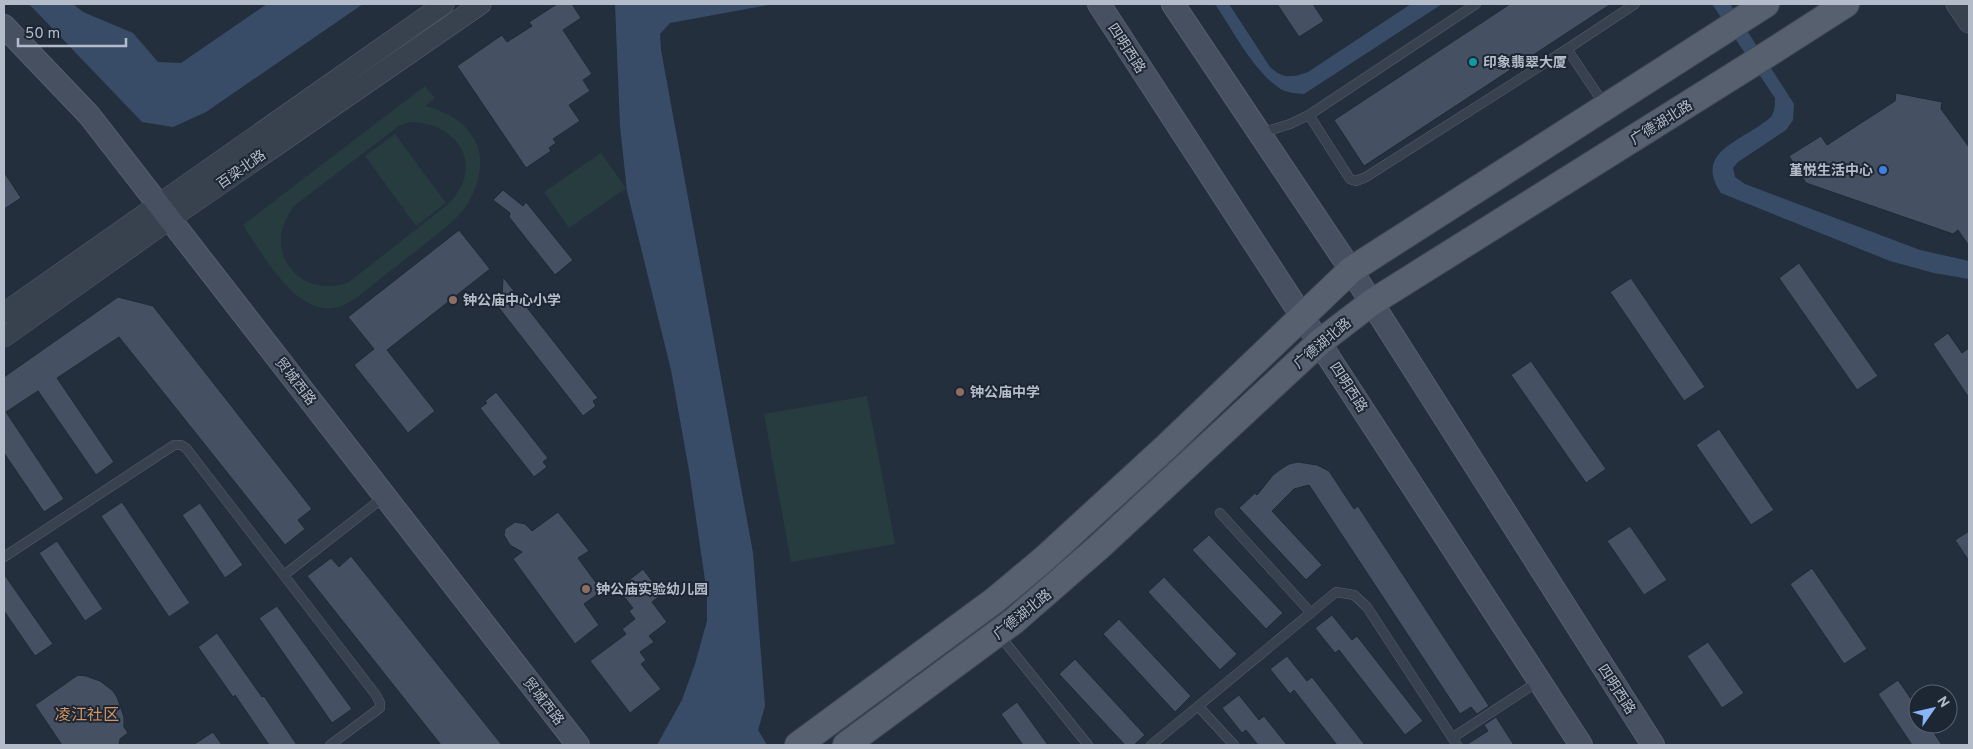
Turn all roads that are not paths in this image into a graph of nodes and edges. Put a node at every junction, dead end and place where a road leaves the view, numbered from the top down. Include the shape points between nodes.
1 (444, 4) edge
2 (480, 4) edge
3 (1173, 4) edge
4 (1476, 4) edge
5 (1635, 4) edge
6 (1766, 4) edge
7 (1846, 4) edge
8 (1956, 4) edge
9 (1102, 8) edge
10 (1969, 23) edge
11 (4, 26) edge
12 (1566, 49) junction
13 (1605, 106) junction
14 (1309, 115) junction
15 (1260, 134) junction
16 (165, 211) junction
17 (1351, 270) junction
18 (1371, 303) junction
19 (4, 313) edge
20 (1303, 316) junction
21 (4, 337) edge
22 (1320, 342) junction
23 (385, 496) junction
24 (1220, 513) dead end
25 (4, 557) edge
26 (284, 575) junction
27 (1311, 613) junction
28 (998, 634) junction
29 (1540, 681) junction
30 (1198, 706) junction
31 (1455, 742) edge
32 (330, 745) edge
33 (578, 745) edge
34 (798, 745) edge
35 (846, 745) edge
36 (1088, 745) edge
37 (1150, 745) edge
38 (1234, 745) edge
39 (1582, 745) edge
40 (1653, 745) edge

1 - 16 street, 百梁北路
2 - 16 street, 百梁北路
3 - 15 main road, 四明西路
4 - 14 lane
5 - 12 lane
6 - 13 main road, 广德湖北路
7 - 18 main road, 广德湖北路
8 - 10 street
9 - 20 main road, 四明西路
11 - 16 main road, 贸城西路 via 89,115
12 - 13 lane
12 - 14 lane via 1356,181 1350,179
13 - 17 main road, 广德湖北路
14 - 15 lane
15 - 17 main road, 四明西路
16 - 19 street, 百梁北路
16 - 21 street, 百梁北路
16 - 23 main road, 贸城西路
17 - 18 main road, 四明西路
17 - 20 main road, 广德湖北路
18 - 22 main road, 广德湖北路
18 - 40 main road, 四明西路
20 - 22 main road, 四明西路
20 - 34 main road, 广德湖北路 via 1081,527 995,600
22 - 28 main road, 广德湖北路 via 1093,553
22 - 29 main road, 四明西路
23 - 26 lane
23 - 33 main road, 贸城西路
24 - 27 lane
25 - 26 lane via 174,445 181,445
26 - 32 lane via 380,703 375,714
27 - 30 lane
27 - 31 lane via 1336,592 1354,595 1367,607
28 - 35 main road, 广德湖北路
28 - 36 lane
29 - 31 lane
29 - 39 main road, 四明西路
30 - 37 lane
30 - 38 lane

